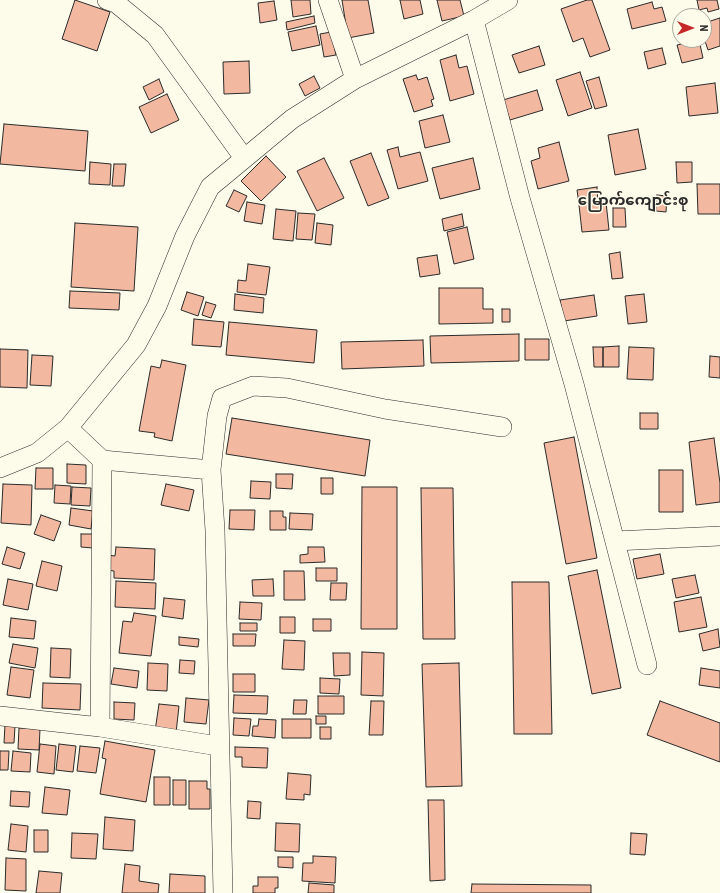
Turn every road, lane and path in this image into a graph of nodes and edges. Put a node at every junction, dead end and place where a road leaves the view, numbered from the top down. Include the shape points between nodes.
1 (107, 0) edge
2 (328, 0) edge
3 (508, 0) edge
4 (474, 20) junction
5 (355, 80) junction
6 (244, 158) junction
7 (502, 427) dead end
8 (68, 428) junction
9 (102, 460) junction
10 (0, 468) edge
11 (211, 470) junction
12 (720, 536) edge
13 (615, 541) junction
14 (647, 664) dead end
15 (0, 716) edge
16 (100, 728) junction
17 (218, 746) junction
18 (223, 893) edge

1 - 6 street via 116,3 155,35
2 - 5 street
3 - 4 street
4 - 5 street
4 - 13 street via 520,198 574,384
5 - 6 street via 292,119
6 - 8 street via 210,187 185,236 157,306 136,345
7 - 11 street via 385,409 287,388 252,386 222,398 217,416
8 - 9 street
8 - 10 street via 37,453
9 - 11 street
9 - 16 street
11 - 17 street via 215,537
12 - 13 street
13 - 14 street
15 - 16 street
16 - 17 street
17 - 18 street

